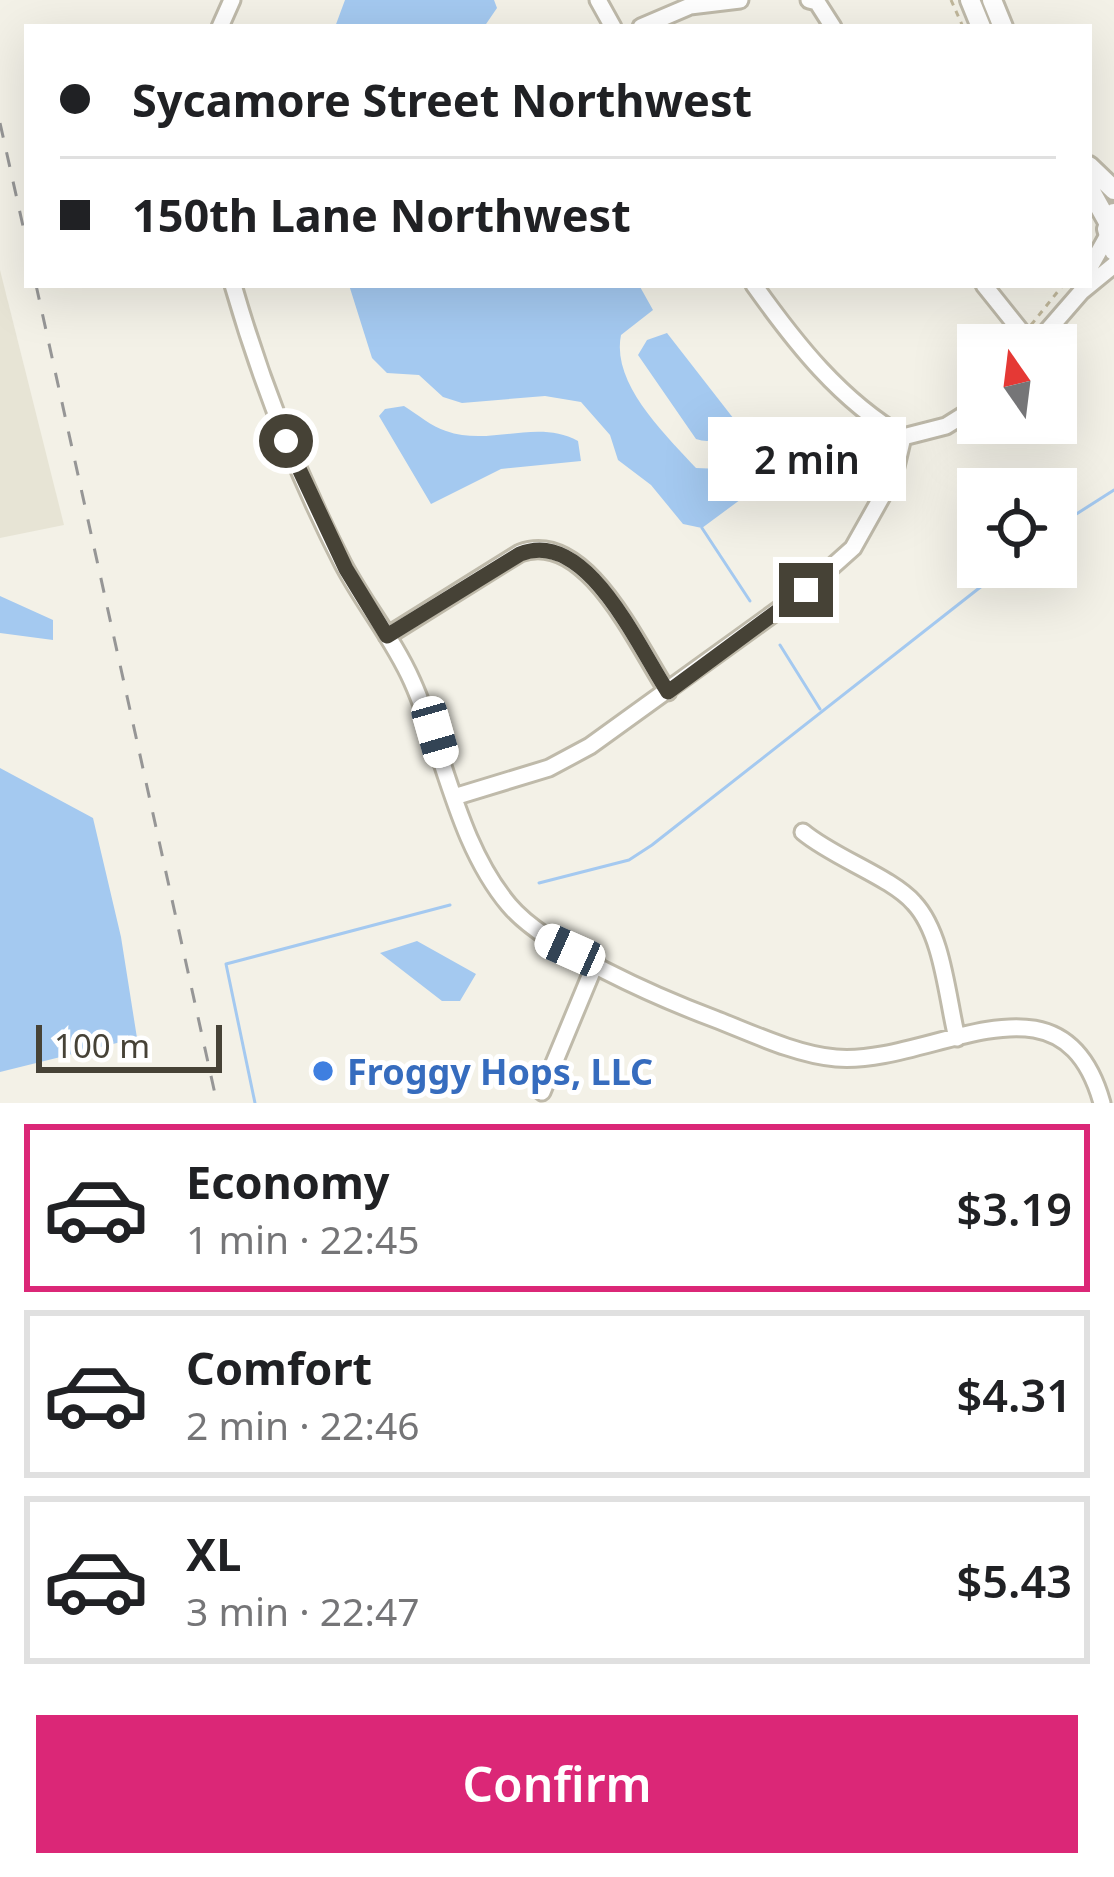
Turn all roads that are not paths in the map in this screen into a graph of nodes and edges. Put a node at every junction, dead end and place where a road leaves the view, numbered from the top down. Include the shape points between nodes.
1 (740, 0) edge
2 (648, 24) edge
3 (1092, 169) edge
4 (1114, 190) edge
5 (1092, 194) edge
6 (1111, 231) edge
7 (1092, 264) edge
8 (234, 288) edge
9 (756, 288) edge
10 (986, 288) edge
11 (1082, 288) edge
12 (1016, 324) edge
13 (1047, 324) edge
14 (957, 419) edge
15 (903, 437) junction
16 (387, 636) junction
17 (668, 692) junction
18 (454, 797) junction
19 (803, 832) dead end
20 (596, 962) junction
21 (957, 1038) junction
22 (542, 1092) dead end
23 (1102, 1103) edge

1 - 2 street via 690,6
3 - 4 street
5 - 6 street
6 - 7 street
8 - 16 street via 272,409 314,505
9 - 15 street via 866,416
10 - 12 street
11 - 13 street
14 - 15 street
15 - 17 street via 894,475 853,548
16 - 17 street via 520,554 561,549 606,597
16 - 18 street via 435,732
17 - 18 street via 549,768
18 - 20 street via 488,877 511,908 544,938
19 - 21 street via 913,901
20 - 21 street via 694,1011 836,1058
20 - 22 street
21 - 23 street via 1003,1027 1065,1040 1085,1059

